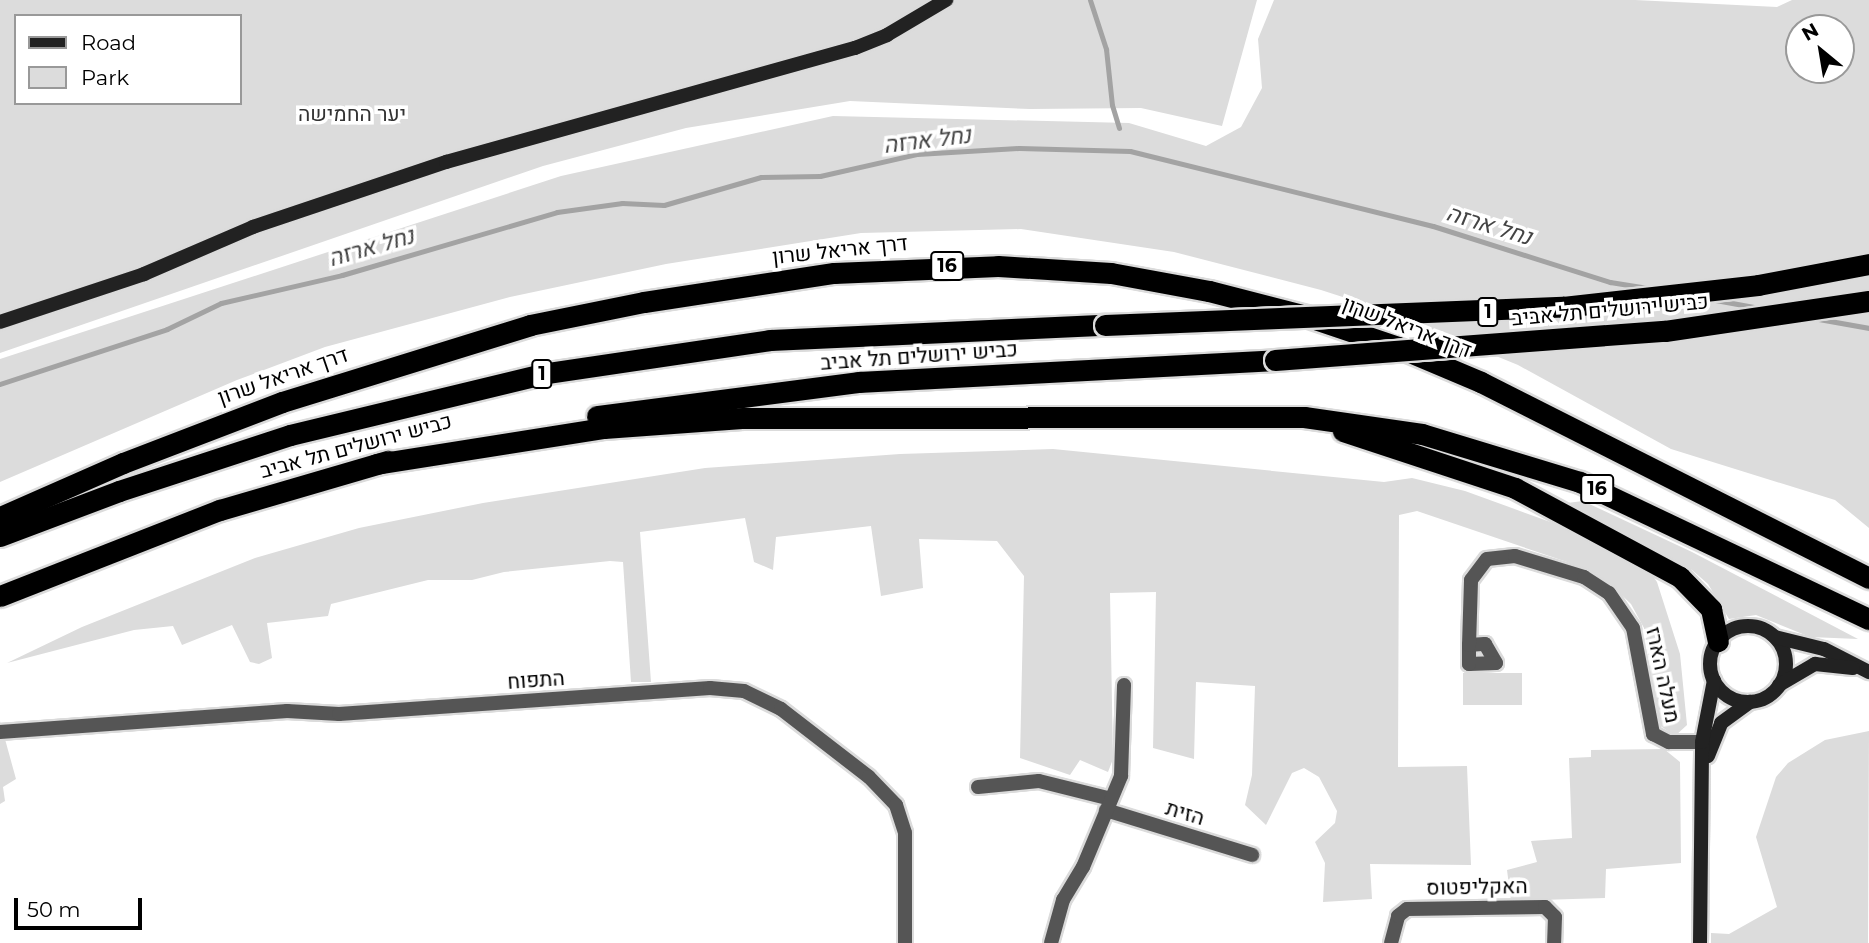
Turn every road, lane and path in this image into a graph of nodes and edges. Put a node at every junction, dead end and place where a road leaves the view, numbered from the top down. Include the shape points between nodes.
1 (946, 0) edge
2 (1869, 264) edge
3 (1869, 301) edge
4 (0, 322) edge
5 (1304, 417) junction
6 (376, 464) junction
7 (0, 517) edge
8 (0, 536) edge
9 (1869, 578) edge
10 (0, 596) edge
11 (1869, 618) edge
12 (1775, 637) junction
13 (1718, 641) junction
14 (1469, 645) dead end
15 (1869, 672) edge
16 (1714, 680) junction
17 (1124, 685) dead end
18 (1778, 686) junction
19 (1750, 702) junction
20 (0, 732) edge
21 (1702, 742) junction
22 (1701, 781) junction
23 (978, 787) dead end
24 (1108, 804) junction
25 (1252, 855) dead end
26 (905, 943) edge
27 (1051, 943) edge
28 (1391, 943) edge
29 (1554, 943) edge
30 (1700, 943) edge

1 - 4 street via 855,48 446,162 253,227 144,274
2 - 8 highway, כביש ירושלים תל אביב / 1, bridge via 1744,286 1563,307 770,340 547,373 277,439
3 - 6 highway, כביש ירושלים תל אביב / 1, bridge via 1637,334 1275,360 859,382 547,424
5 - 6 highway, 16 via 742,418 604,428
5 - 11 highway, 16 via 1422,434 1580,482
5 - 13 highway via 1482,475 1542,500 1694,588 1711,609
6 - 10 highway, כביש ירושלים תל אביב / 1 via 206,515
7 - 9 highway, דרך אריאל שרון / 16 via 123,463 282,402 530,325 834,273 998,266 1102,272 1197,288 1306,316 1386,343 1481,382
12 - 13 street via 1746,626
12 - 15 street via 1824,649
12 - 18 street via 1786,666
13 - 16 street via 1710,659
14 - 21 street, מעלה הארז via 1471,580 1486,559 1515,556 1584,577 1609,593 1633,628 1653,734 1669,742
15 - 18 street via 1815,664
16 - 19 street via 1732,698
16 - 21 street, מעלה הארז
17 - 24 street via 1123,763
18 - 19 street
19 - 22 street, מעלה הארז via 1721,723
20 - 26 street, התפוח via 703,688 744,691 781,709 869,777 895,805 905,833
21 - 22 street, מעלה הארז
22 - 30 street, מעלה הארז
23 - 24 street, הזית via 1040,781
24 - 25 street, הזית
24 - 27 street via 1063,900
28 - 29 street, האקליפטוס via 1398,916 1406,909 1545,907 1555,917

